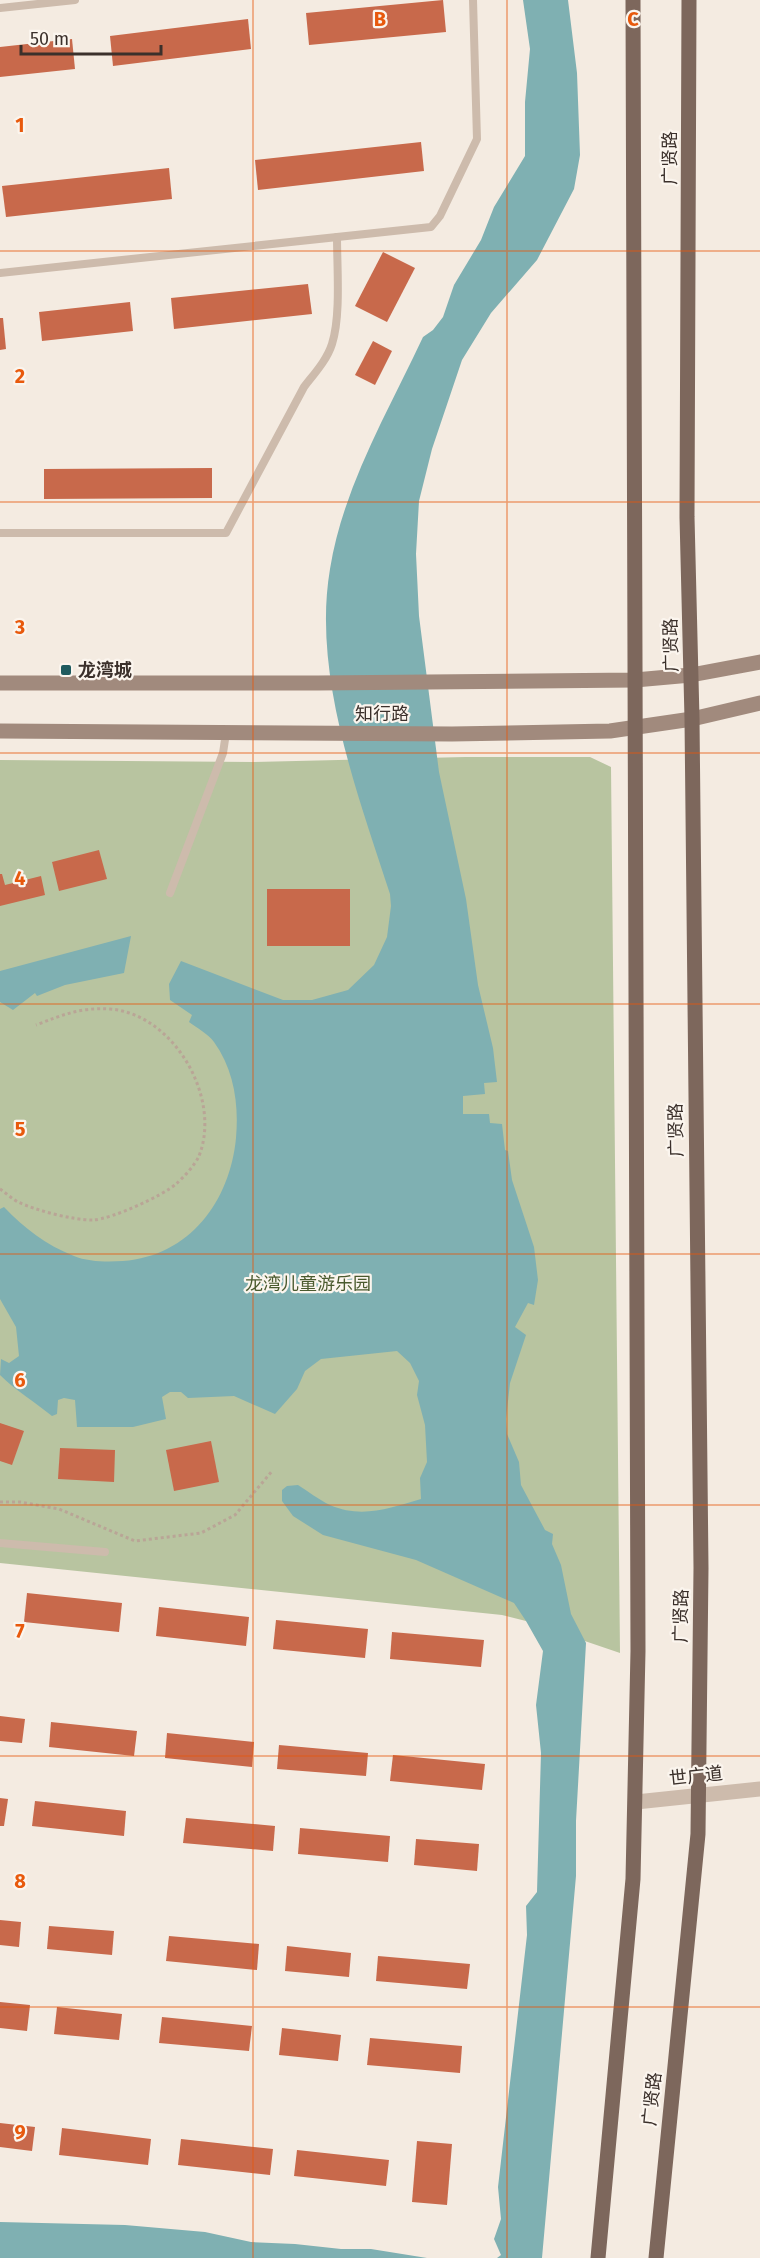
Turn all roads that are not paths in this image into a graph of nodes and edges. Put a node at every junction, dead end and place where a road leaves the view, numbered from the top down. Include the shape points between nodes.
1 (69, 0) edge
2 (75, 0) edge
3 (473, 0) edge
4 (633, 0) edge
5 (689, 0) edge
6 (0, 8) edge
7 (337, 237) junction
8 (0, 273) edge
9 (0, 533) edge
10 (760, 662) edge
11 (691, 675) junction
12 (635, 681) junction
13 (0, 682) edge
14 (760, 703) edge
15 (692, 720) junction
16 (636, 727) junction
17 (0, 731) edge
18 (226, 733) junction
19 (170, 893) dead end
20 (0, 1543) edge
21 (105, 1552) dead end
22 (760, 1790) edge
23 (698, 1795) junction
24 (636, 1802) junction
25 (598, 2258) edge
26 (656, 2258) edge

1 - 2 lane
1 - 6 lane
3 - 7 lane via 477,139 440,216 430,227
4 - 12 main road, 广贤路
5 - 11 main road, 广贤路 via 687,517
7 - 8 lane
7 - 9 lane via 332,345 304,387 226,533
10 - 11 main road, 知行路
11 - 12 main road, 知行路
11 - 15 main road, 广贤路
12 - 13 main road, 知行路
12 - 16 main road, 广贤路
14 - 15 main road, 知行路
15 - 16 main road, 知行路
15 - 23 main road, 广贤路 via 701,1568
16 - 18 main road, 知行路 via 610,731 452,734
16 - 24 main road, 广贤路
17 - 18 main road, 知行路
18 - 19 lane via 223,753
20 - 21 lane
22 - 23 street, 世广道
23 - 24 street, 世广道
23 - 26 main road, 广贤路 via 698,1834
24 - 25 main road, 广贤路 via 626,1973

